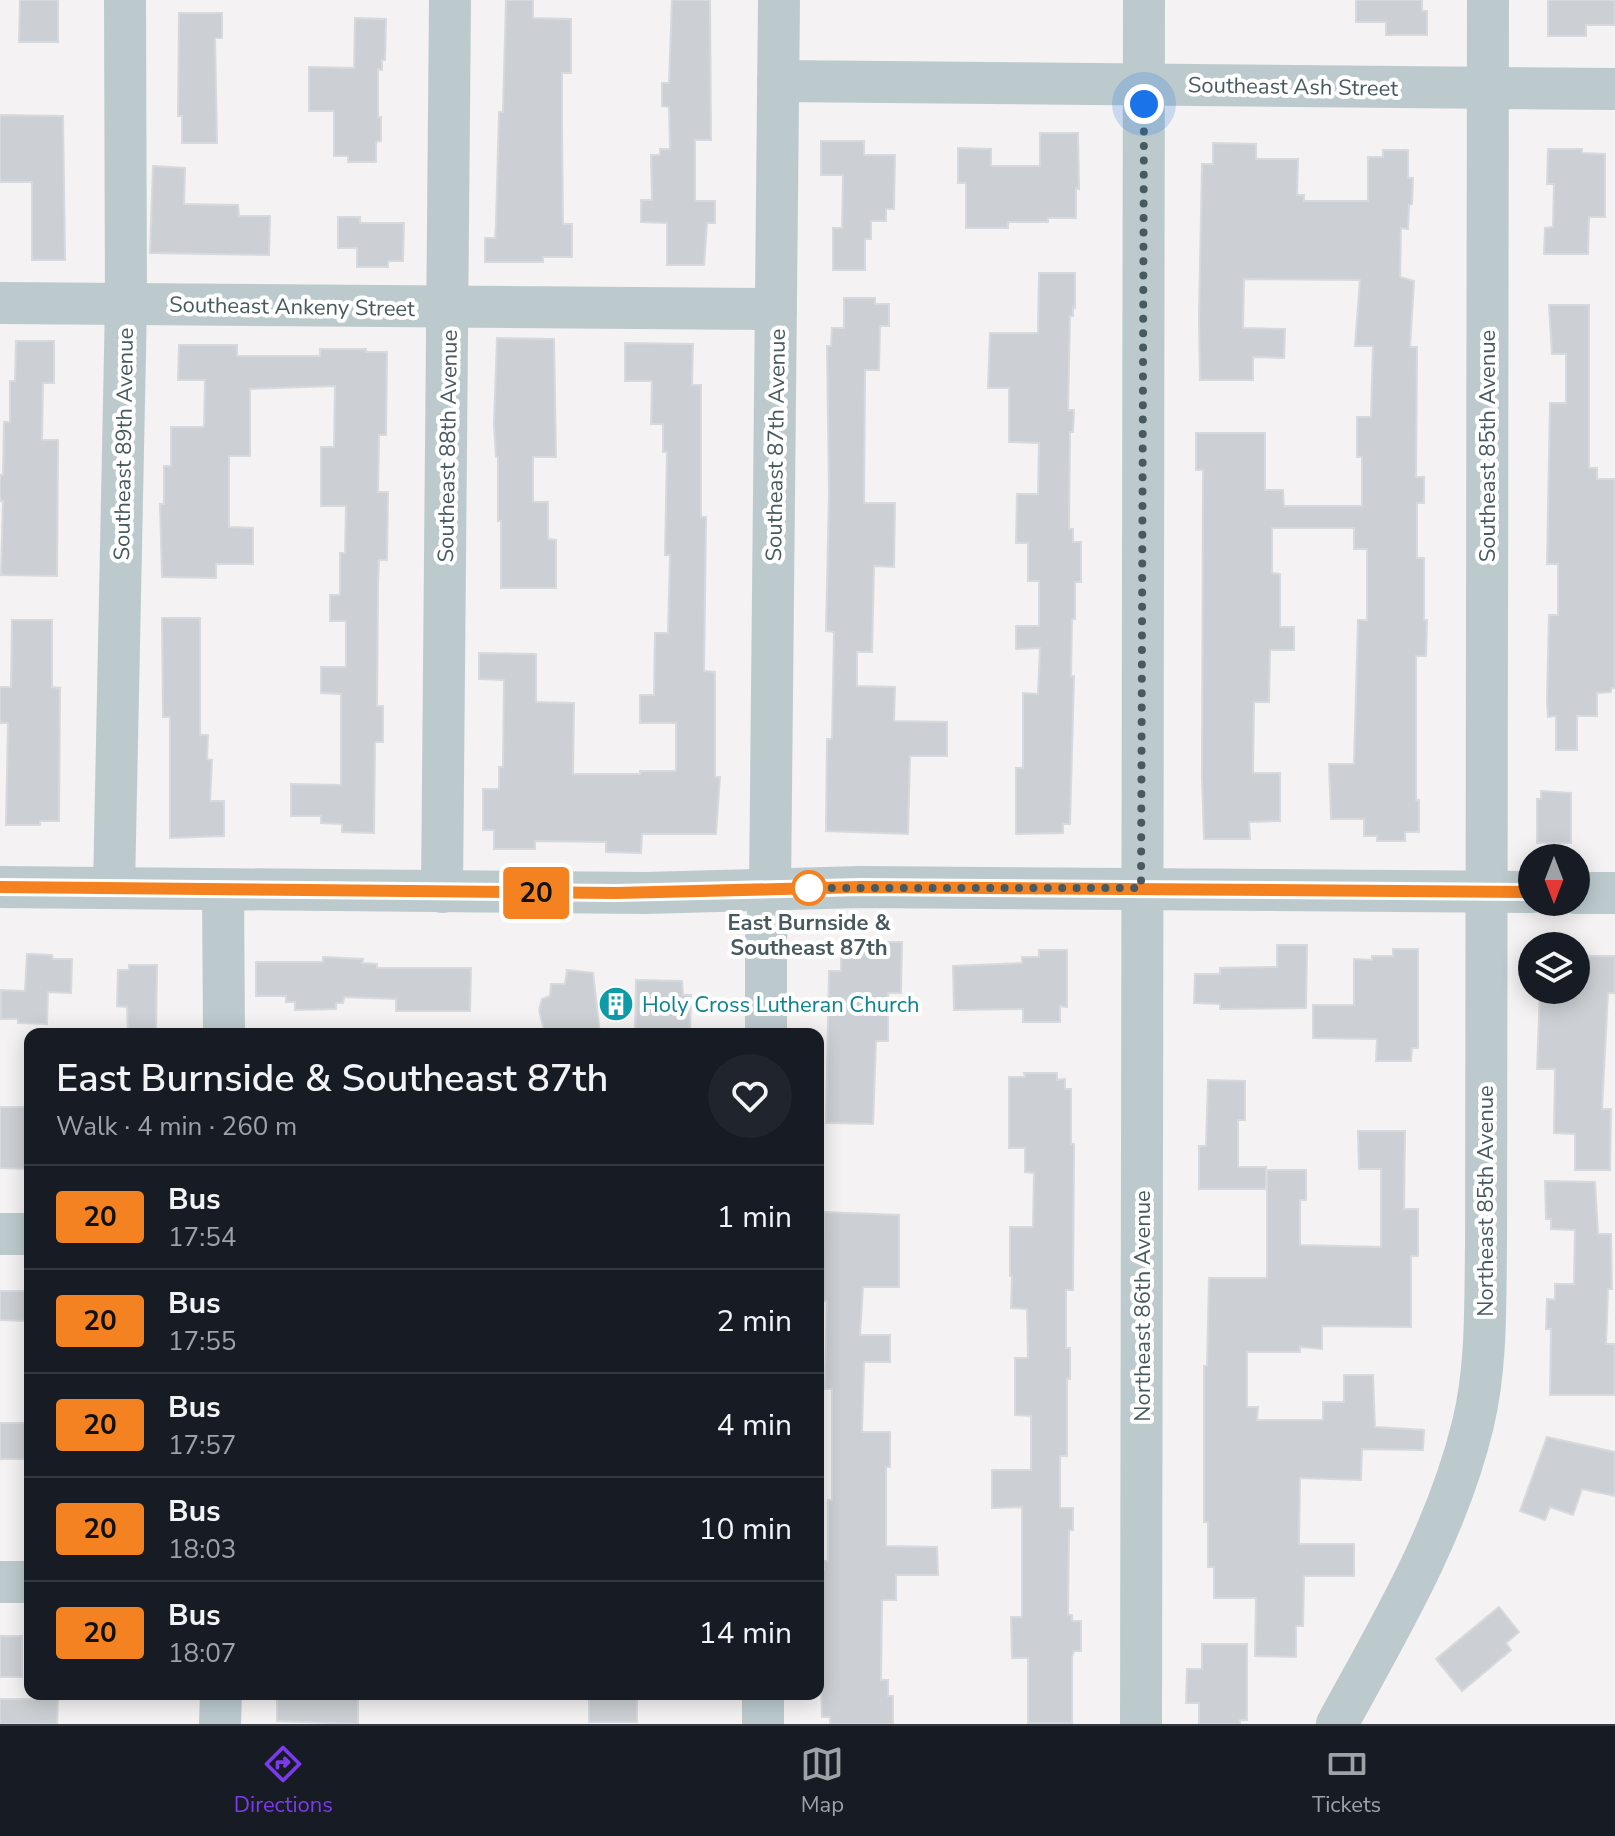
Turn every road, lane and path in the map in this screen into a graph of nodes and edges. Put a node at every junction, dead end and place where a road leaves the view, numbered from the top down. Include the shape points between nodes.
1 (125, 0) edge
2 (450, 0) edge
3 (779, 0) edge
4 (1144, 0) edge
5 (1488, 0) edge
6 (778, 81) junction
7 (1144, 84) junction
8 (1488, 88) junction
9 (1615, 89) edge
10 (0, 303) edge
11 (126, 304) junction
12 (449, 307) junction
13 (776, 309) junction
14 (0, 887) edge
15 (114, 888) junction
16 (1141, 888) junction
17 (223, 890) junction
18 (770, 890) junction
19 (442, 892) junction
20 (1486, 892) junction
21 (1518, 892) edge
22 (1590, 893) edge
23 (1615, 893) edge
24 (224, 1028) edge
25 (766, 1028) edge
26 (0, 1234) edge
27 (24, 1234) edge
28 (0, 1582) edge
29 (24, 1582) edge
30 (221, 1700) edge
31 (763, 1700) edge
32 (220, 1724) edge
33 (763, 1724) edge
34 (1141, 1724) edge
35 (1337, 1724) edge

1 - 11 street, Southeast 89th Avenue
2 - 12 street, Southeast 88th Avenue
3 - 6 street, Southeast 87th Avenue
4 - 7 street, Northeast 86th Avenue
5 - 8 street, Southeast 85th Avenue
6 - 7 street, Southeast Ash Street
6 - 13 street, Southeast 87th Avenue
7 - 8 street, Southeast Ash Street
7 - 16 street, Northeast 86th Avenue
8 - 9 street, Southeast Ash Street
8 - 20 street, Southeast 85th Avenue
10 - 11 street, Southeast Ankeny Street
11 - 12 street, Southeast Ankeny Street
11 - 15 street, Southeast 89th Avenue
12 - 13 street, Southeast Ankeny Street
12 - 19 street, Southeast 88th Avenue
13 - 18 street, Southeast 87th Avenue
14 - 15 street
15 - 17 street
16 - 18 street
16 - 20 street
16 - 34 street, Northeast 86th Avenue
17 - 19 street
17 - 24 street
18 - 19 street
18 - 25 street, Southeast 87th Avenue
20 - 21 street
20 - 35 street, Northeast 85th Avenue via 1486,1247 1483,1354 1474,1421 1448,1507 1407,1597
22 - 23 street
26 - 27 street
28 - 29 street
30 - 32 street
31 - 33 street

